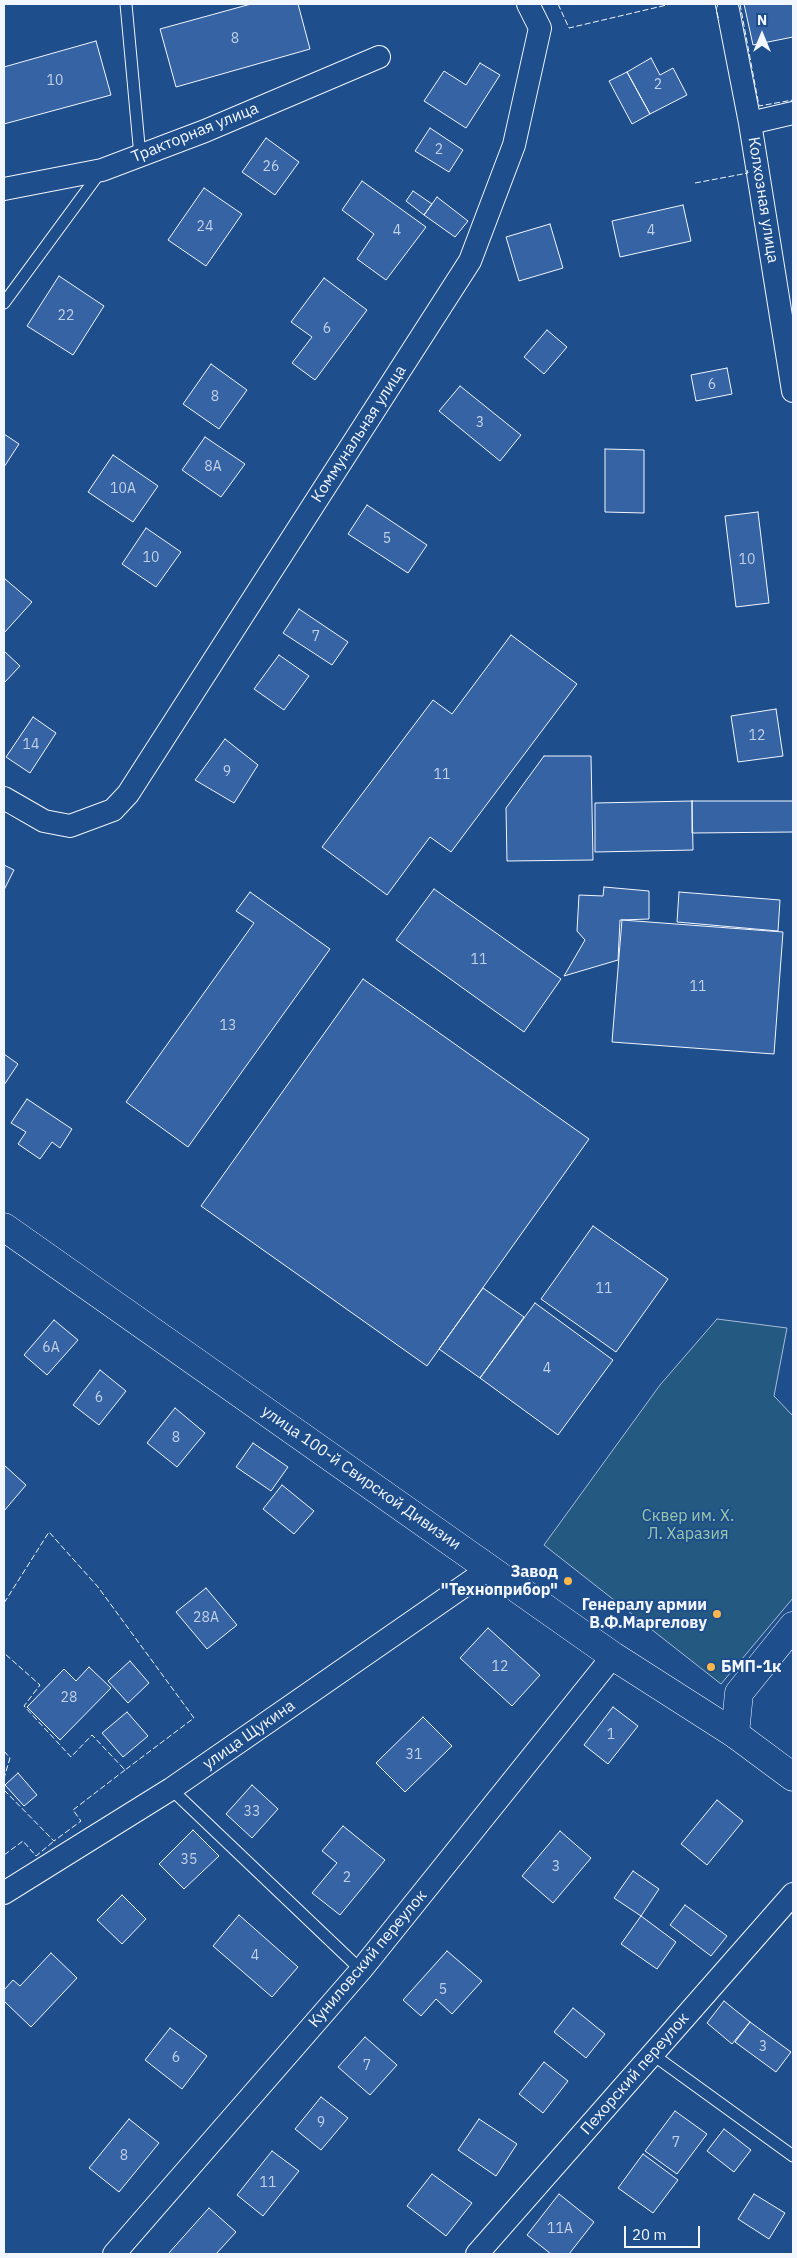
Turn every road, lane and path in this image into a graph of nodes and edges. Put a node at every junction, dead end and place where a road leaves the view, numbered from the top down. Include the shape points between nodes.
1 (126, 4) edge
2 (528, 4) edge
3 (728, 10) dead end
4 (379, 57) dead end
5 (793, 112) edge
6 (750, 123) junction
7 (140, 156) junction
8 (102, 170) junction
9 (4, 189) edge
10 (4, 302) edge
11 (793, 391) edge
12 (4, 798) edge
13 (4, 1227) edge
14 (490, 1568) junction
15 (793, 1626) edge
16 (614, 1656) junction
17 (735, 1734) junction
18 (793, 1778) edge
19 (171, 1789) junction
20 (4, 1893) edge
21 (793, 1894) edge
22 (361, 1970) junction
23 (652, 2054) junction
24 (793, 2156) edge
25 (114, 2254) edge
26 (477, 2254) edge

1 - 7 lane
2 - 12 street, Коммунальная улица via 540,28 514,145 470,261 128,794 113,810 70,826 44,822
3 - 6 street, Колхозная улица
4 - 7 street, Тракторная улица
5 - 6 street
6 - 11 street, Колхозная улица
7 - 8 street, Тракторная улица
8 - 9 street, Тракторная улица
8 - 10 lane
13 - 14 main road, улица 100-й Свирской Дивизии
14 - 16 main road, улица 100-й Свирской Дивизии
14 - 19 street, улица Щукина
15 - 17 main road via 739,1693
16 - 17 main road, улица 100-й Свирской Дивизии
16 - 22 street, Куниловский переулок
17 - 18 main road, улица 100-й Свирской Дивизии
19 - 20 street, улица Щукина
19 - 22 lane
21 - 23 street, Пехорский переулок
22 - 25 street, Куниловский переулок
23 - 24 lane
23 - 26 street, Пехорский переулок

